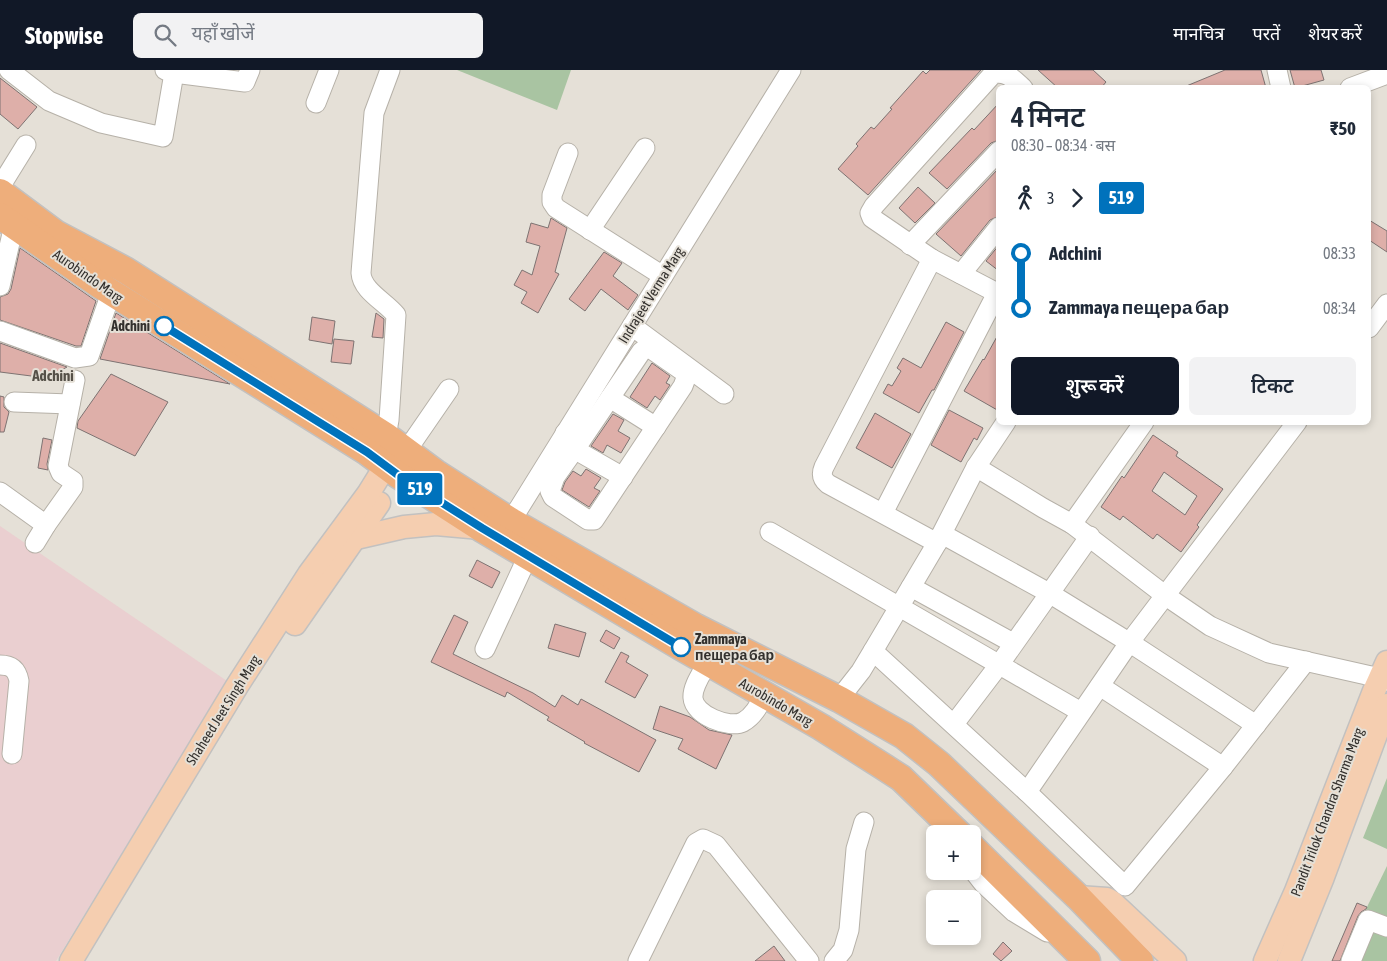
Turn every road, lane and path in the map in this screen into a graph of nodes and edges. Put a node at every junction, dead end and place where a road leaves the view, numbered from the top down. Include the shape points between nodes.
1 (9, 70) edge
2 (250, 70) edge
3 (329, 70) edge
4 (390, 70) edge
5 (791, 70) edge
6 (1277, 70) edge
7 (170, 72) edge
8 (1008, 72) edge
9 (1387, 74) edge
10 (1020, 85) edge
11 (1280, 85) edge
12 (1358, 85) edge
13 (316, 103) dead end
14 (26, 145) dead end
15 (645, 148) dead end
16 (568, 153) dead end
17 (996, 154) edge
18 (0, 187) edge
19 (0, 192) edge
20 (7, 220) edge
21 (590, 230) junction
22 (996, 231) edge
23 (910, 245) junction
24 (932, 259) junction
25 (961, 274) junction
26 (663, 276) junction
27 (0, 286) edge
28 (111, 293) junction
29 (996, 293) edge
30 (996, 298) edge
31 (1387, 304) edge
32 (1371, 325) edge
33 (632, 326) junction
34 (0, 331) edge
35 (75, 380) dead end
36 (449, 388) dead end
37 (724, 394) dead end
38 (610, 398) junction
39 (14, 402) dead end
40 (70, 404) junction
41 (1004, 425) edge
42 (1142, 425) edge
43 (1295, 425) edge
44 (656, 427) junction
45 (573, 441) junction
46 (394, 457) junction
47 (976, 467) junction
48 (623, 477) junction
49 (0, 492) edge
50 (883, 513) junction
51 (511, 521) junction
52 (1072, 524) junction
53 (46, 525) junction
54 (482, 528) junction
55 (770, 532) dead end
56 (1090, 536) junction
57 (356, 538) junction
58 (940, 539) junction
59 (35, 543) dead end
60 (528, 556) junction
61 (911, 587) junction
62 (1049, 593) junction
63 (1166, 596) junction
64 (900, 606) junction
65 (1013, 643) junction
66 (1130, 643) junction
67 (485, 649) dead end
68 (874, 651) junction
69 (1306, 661) junction
70 (708, 662) junction
71 (0, 665) edge
72 (999, 665) junction
73 (1385, 674) edge
74 (1100, 686) junction
75 (764, 695) junction
76 (839, 699) junction
77 (1387, 705) edge
78 (1082, 712) junction
79 (954, 724) junction
80 (1256, 725) junction
81 (12, 754) dead end
82 (1223, 767) junction
83 (1028, 792) junction
84 (864, 822) dead end
85 (949, 825) edge
86 (981, 857) edge
87 (981, 880) edge
88 (1078, 897) junction
89 (1387, 927) edge
90 (1080, 955) edge
91 (1264, 957) edge
92 (71, 961) edge
93 (86, 961) edge
94 (638, 961) edge
95 (808, 961) edge
96 (834, 961) edge
97 (1140, 961) edge
98 (1175, 961) edge
99 (1289, 961) edge
100 (1352, 961) edge

1 - 7 street via 49,101 101,123 163,137
2 - 7 street via 245,82
3 - 13 street
4 - 46 street via 374,113 361,279 396,315 389,420
5 - 26 street, Indrajeet Verma Marg
6 - 11 street
8 - 10 street
8 - 23 street via 993,74 872,209 872,218
9 - 12 street
14 - 18 street
15 - 21 street
16 - 21 street via 552,202
17 - 23 street
19 - 46 highway, Aurobindo Marg via 55,233 126,270
20 - 27 street
20 - 28 highway, Aurobindo Marg
21 - 26 street
22 - 25 street
23 - 24 street
24 - 25 street
24 - 50 street via 822,470 828,484
25 - 29 street
26 - 33 street, Indrajeet Verma Marg
28 - 34 street via 89,356 75,358
28 - 46 highway, Aurobindo Marg
30 - 50 street
31 - 32 street
33 - 37 street
33 - 45 street, Indrajeet Verma Marg
35 - 40 street
36 - 46 street
38 - 44 street
38 - 44 street via 641,352 651,348 684,372 686,378
38 - 45 street
39 - 40 street
40 - 53 street via 58,466 59,471 74,484
41 - 47 street
42 - 52 street
43 - 63 street
44 - 48 street
45 - 48 street
45 - 48 street via 550,491 553,497 588,520 594,520
45 - 51 street, Indrajeet Verma Marg
46 - 51 highway, Aurobindo Marg via 436,473
46 - 54 highway, Aurobindo Marg
46 - 57 main road, Shaheed Jeet Singh Marg
46 - 92 main road, Shaheed Jeet Singh Marg via 309,574 237,686
47 - 52 street
47 - 58 street
49 - 53 street
50 - 58 street
51 - 76 highway, Aurobindo Marg via 696,627
52 - 56 street
53 - 59 street
54 - 57 main road via 436,524 404,527
54 - 60 highway, Aurobindo Marg
55 - 64 street
56 - 62 street
56 - 63 street
57 - 93 main road, Shaheed Jeet Singh Marg via 307,605 236,714
58 - 61 street
58 - 62 street
60 - 67 street
60 - 70 highway, Aurobindo Marg
61 - 64 street
61 - 65 street
62 - 65 street
62 - 66 street
63 - 66 street
63 - 69 street via 1210,626 1269,652
64 - 68 street
64 - 72 street
65 - 72 street
66 - 74 street
66 - 80 street
68 - 76 street
68 - 79 street
69 - 73 street
69 - 80 street
70 - 75 highway, Aurobindo Marg
70 - 75 street via 693,698 697,708 715,720 742,723 753,715
71 - 81 street via 14,668 20,681
72 - 78 street
72 - 79 street
73 - 91 main road, Pandit Trilok Chandra Sharma Marg via 1296,891
74 - 78 street
74 - 82 street
75 - 85 highway, Aurobindo Marg via 901,778
76 - 88 highway, Aurobindo Marg via 904,736 939,764
77 - 99 main road, Pandit Trilok Chandra Sharma Marg
78 - 83 street
79 - 83 street
80 - 82 street
82 - 83 street via 1125,886
84 - 96 street via 856,849 849,930 846,943
86 - 90 highway
87 - 90 street via 1014,912
88 - 97 highway, Aurobindo Marg
88 - 98 main road via 1112,902
89 - 100 street via 1368,920
94 - 95 street via 696,842 703,839 716,845

